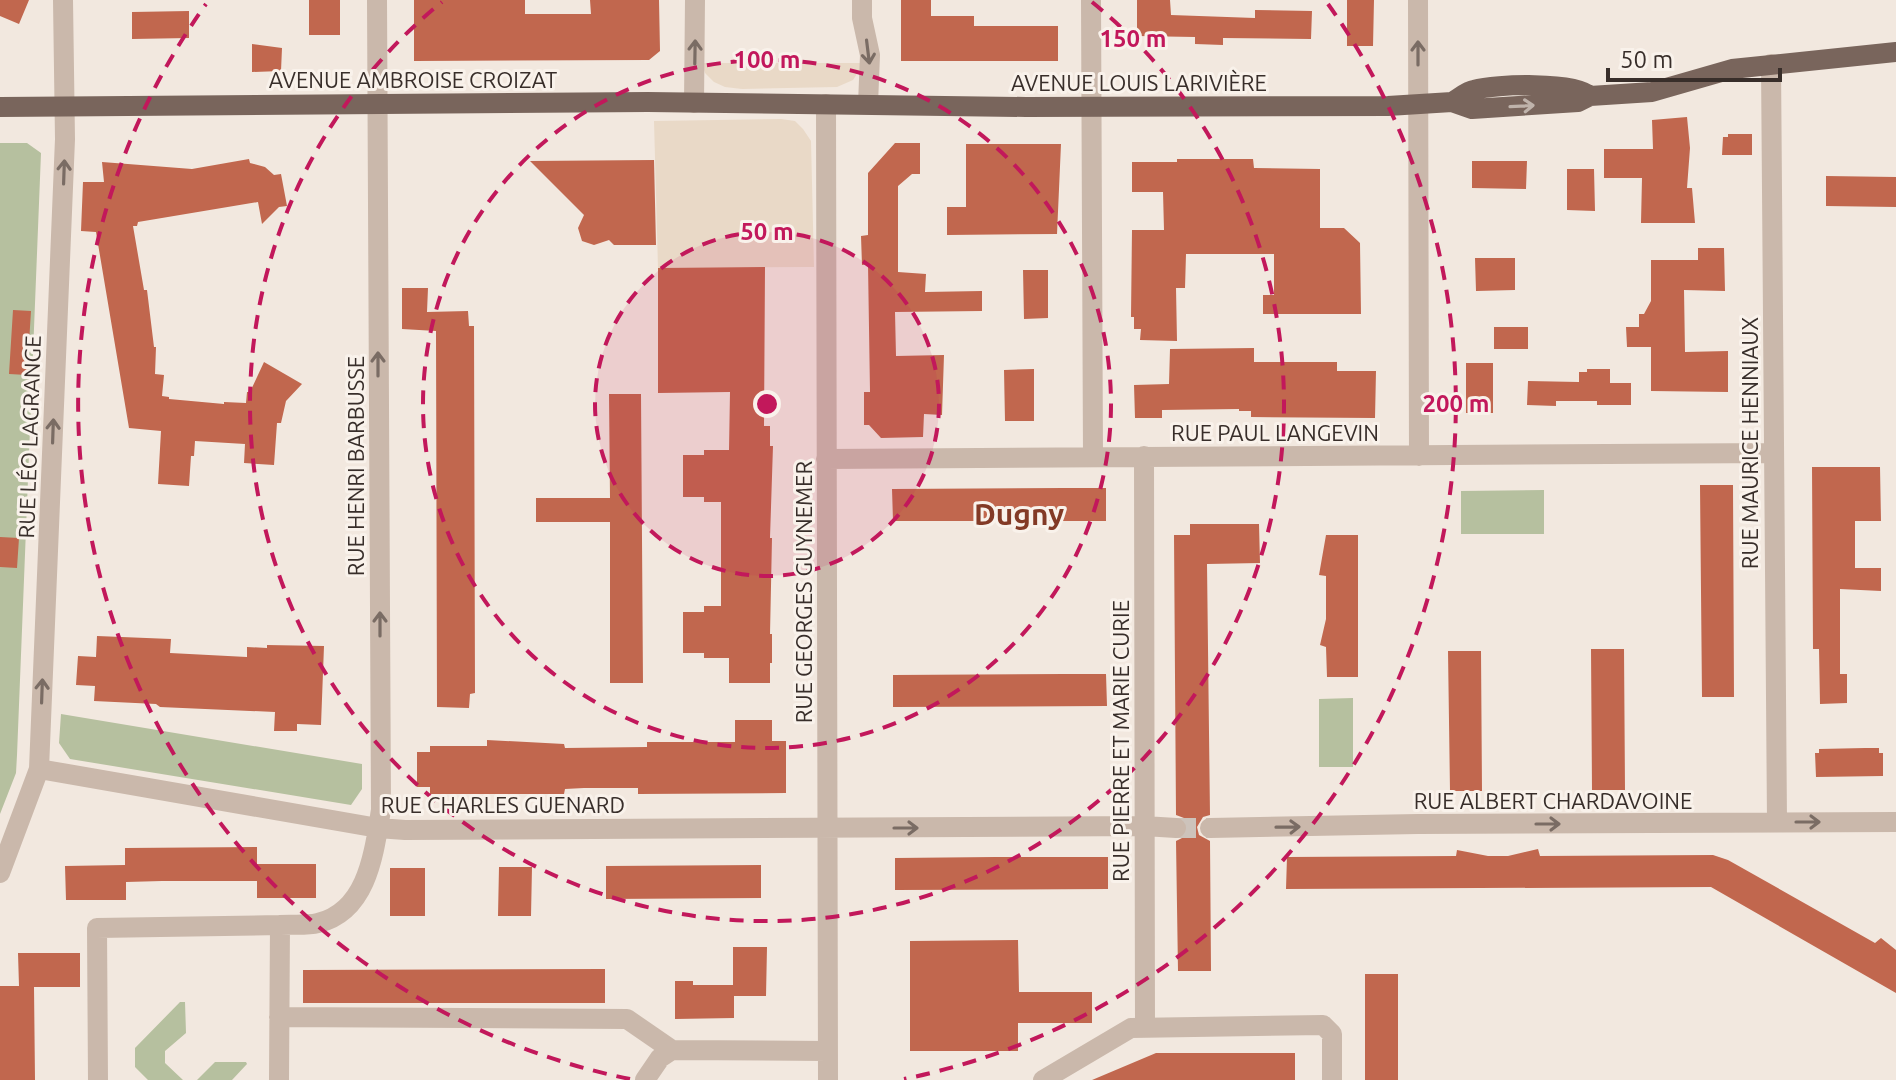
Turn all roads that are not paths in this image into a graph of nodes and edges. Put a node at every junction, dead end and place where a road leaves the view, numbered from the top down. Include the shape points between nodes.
1 (63, 0) edge
2 (377, 0) edge
3 (695, 0) edge
4 (862, 0) edge
5 (1091, 0) edge
6 (1418, 0) edge
7 (1896, 52) edge
8 (1771, 64) junction
9 (694, 103) junction
10 (377, 104) junction
11 (826, 104) junction
12 (868, 104) junction
13 (1419, 105) junction
14 (0, 107) edge
15 (65, 107) junction
16 (1092, 107) junction
17 (1773, 453) junction
18 (1144, 456) junction
19 (1419, 456) junction
20 (1093, 457) junction
21 (826, 459) junction
22 (39, 769) junction
23 (1777, 822) junction
24 (1896, 822) edge
25 (1144, 826) junction
26 (378, 828) junction
27 (1176, 828) tunnel mouth
28 (1210, 828) tunnel mouth
29 (828, 829) junction
30 (0, 873) edge
31 (280, 925) junction
32 (279, 1017) junction
33 (1145, 1026) junction
34 (672, 1050) junction
35 (828, 1051) junction
36 (98, 1080) edge
37 (279, 1080) edge
38 (645, 1080) edge
39 (828, 1080) edge
40 (1043, 1080) edge
41 (1332, 1080) edge

1 - 15 street, RUE LÉO LAGRANGE
2 - 10 street, RUE HENRI BARBUSSE
9 -> 3 street
4 -> 12 street via 870,55
5 - 16 street
13 -> 6 street
7 - 8 main road, AVENUE LOUIS LARIVIÈRE
8 - 13 main road, AVENUE LOUIS LARIVIÈRE via 1732,69 1652,92 1590,96 1555,84 1472,90 1452,102
8 - 17 street, RUE MAURICE HENNIAUX
9 - 10 main road, AVENUE AMBROISE CROIZAT
9 - 11 main road, AVENUE AMBROISE CROIZAT
10 - 15 main road, AVENUE AMBROISE CROIZAT
26 -> 10 street, RUE HENRI BARBUSSE
11 - 12 main road, AVENUE LOUIS LARIVIÈRE
11 - 21 street, RUE GEORGES GUYNEMER
12 - 16 main road, AVENUE LOUIS LARIVIÈRE
13 - 16 main road, AVENUE LOUIS LARIVIÈRE
13 - 19 street
14 - 15 main road, AVENUE AMBROISE CROIZAT
22 -> 15 street, RUE LÉO LAGRANGE
16 - 20 street
17 - 19 street, RUE PAUL LANGEVIN
17 - 23 street, RUE MAURICE HENNIAUX
18 - 19 street, RUE PAUL LANGEVIN
18 - 20 street, RUE PAUL LANGEVIN
18 - 25 street, RUE PIERRE ET MARIE CURIE
20 - 21 street, RUE PAUL LANGEVIN
21 - 29 street, RUE GEORGES GUYNEMER
22 - 26 street, RUE CHARLES GUENARD
22 - 30 street, RUE LÉO LAGRANGE
23 -> 24 street, RUE ALBERT CHARDAVOINE
28 -> 23 street, RUE ALBERT CHARDAVOINE
25 - 27 street
29 -> 25 street
25 - 33 street, RUE PIERRE ET MARIE CURIE
26 - 29 street, RUE CHARLES GUENARD
26 - 31 street, RUE HENRI BARBUSSE via 366,880 344,911 318,923
29 - 35 street, RUE GEORGES GUYNEMER
31 - 32 street
31 - 36 street, RUE HENRI BARBUSSE via 97,928
32 - 34 street via 627,1019
32 - 37 street
33 - 40 street via 1131,1028
33 - 41 street via 1323,1025 1332,1034
34 - 35 street
34 - 38 street
35 - 39 street, RUE GEORGES GUYNEMER

